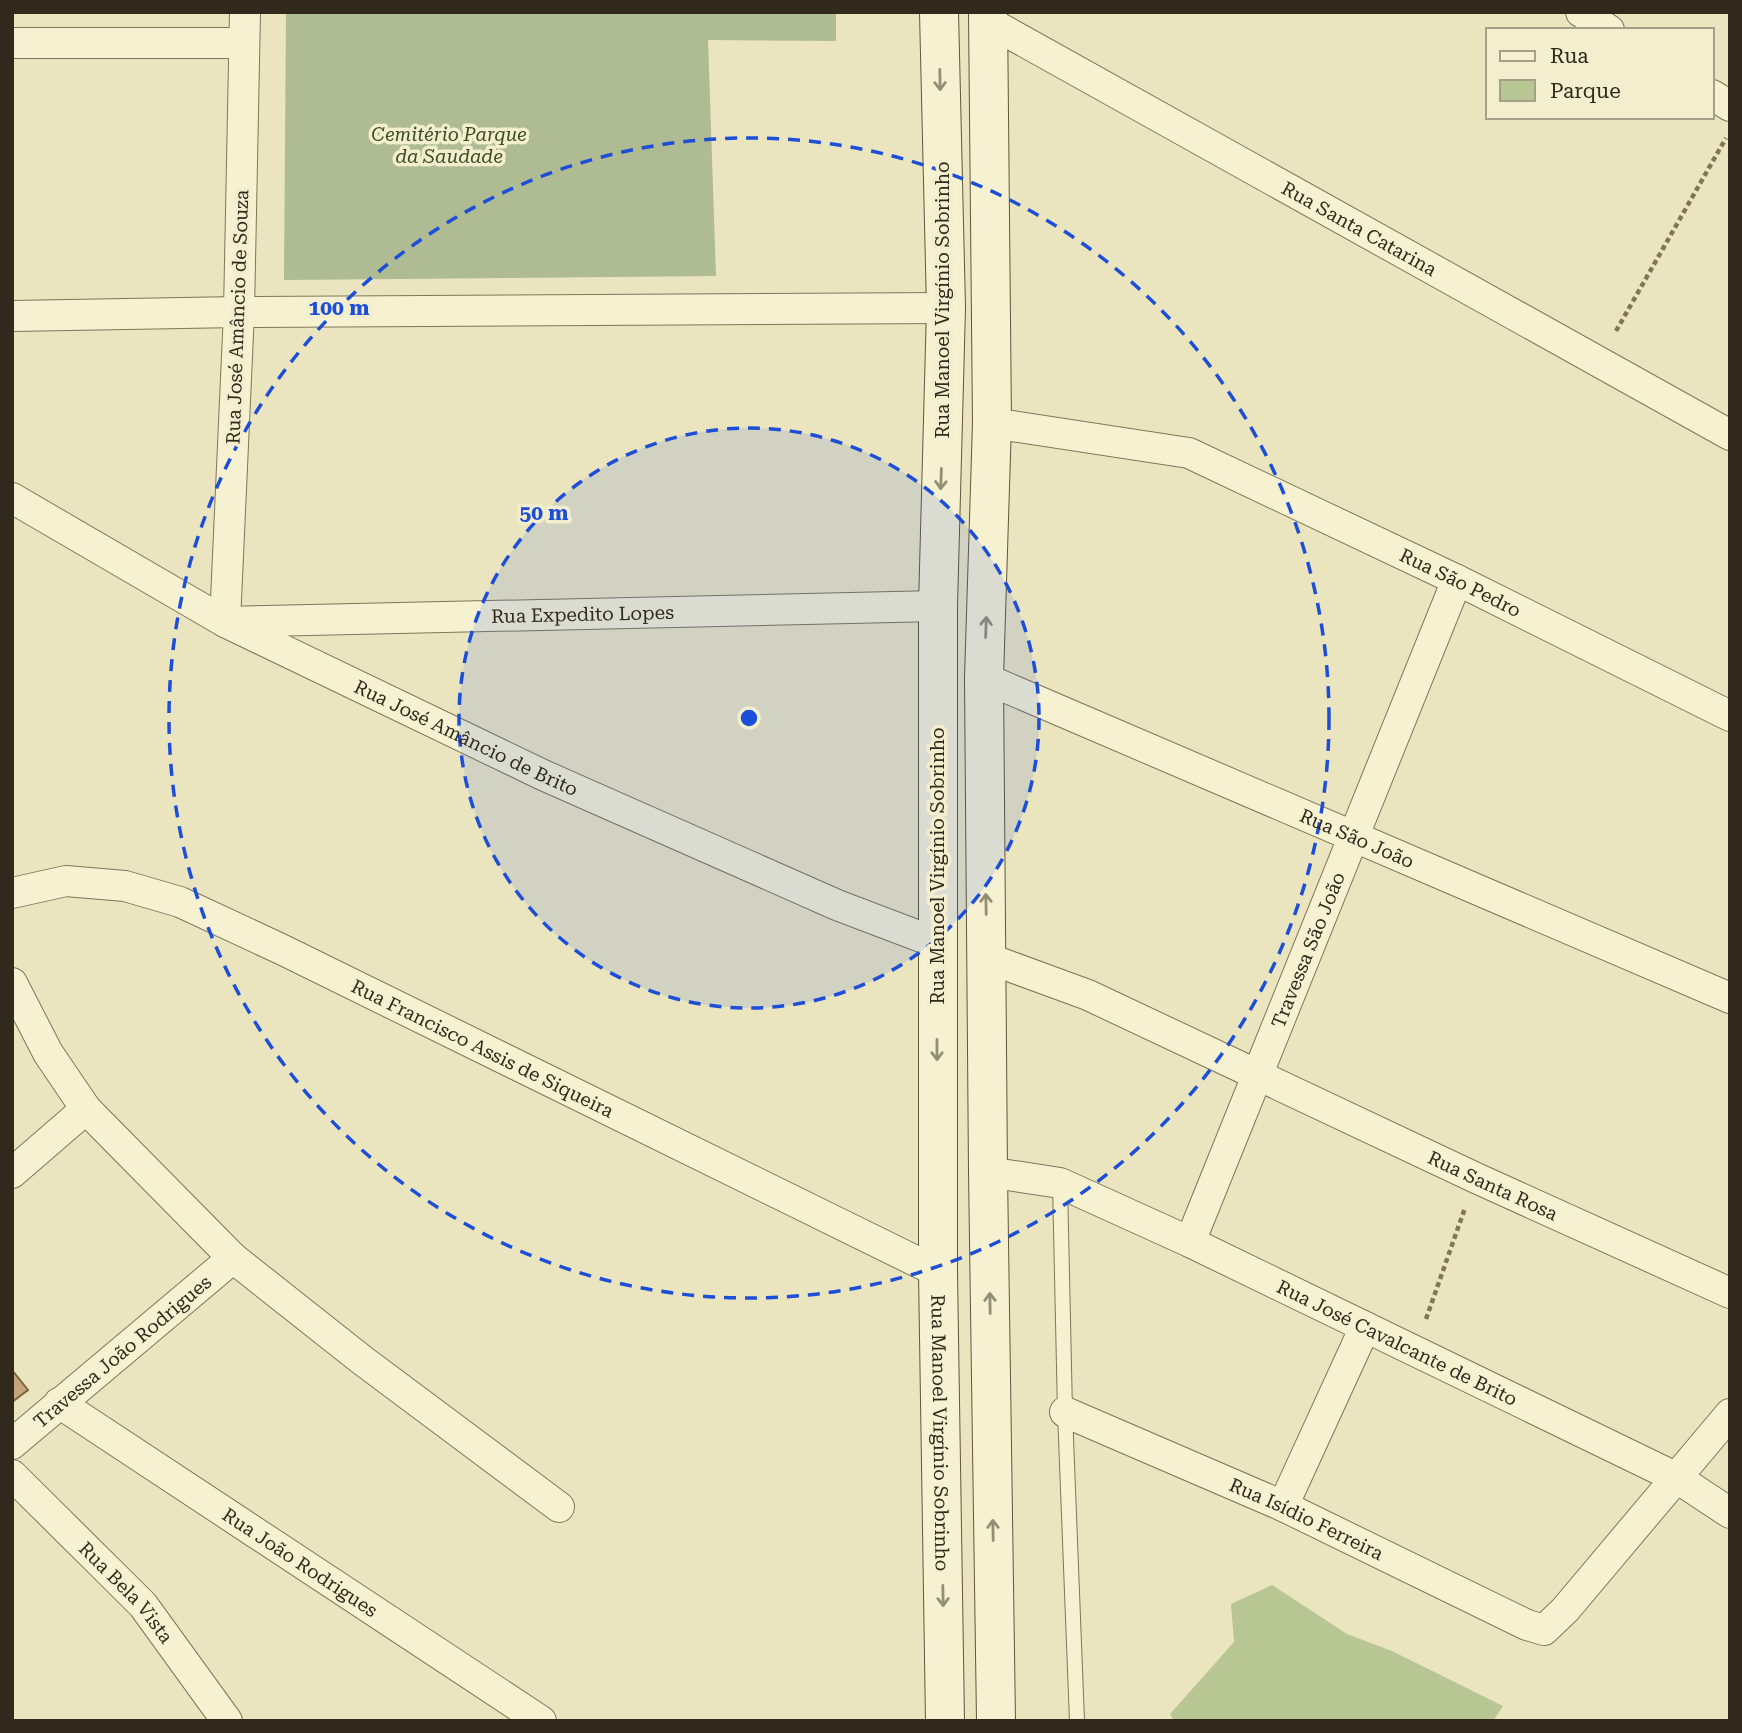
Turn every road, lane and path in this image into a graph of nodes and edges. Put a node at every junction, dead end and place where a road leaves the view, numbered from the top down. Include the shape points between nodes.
1 (245, 12) edge
2 (939, 12) edge
3 (1581, 12) edge
4 (988, 17) edge
5 (1606, 28) edge
6 (12, 43) edge
7 (244, 43) junction
8 (1714, 96) edge
9 (1730, 106) edge
10 (1730, 132) edge
11 (946, 308) junction
12 (239, 312) junction
13 (12, 316) edge
14 (1598, 363) junction
15 (992, 424) junction
16 (1730, 435) edge
17 (12, 498) edge
18 (1457, 580) junction
19 (938, 606) junction
20 (225, 622) junction
21 (984, 678) junction
22 (1730, 716) edge
23 (1353, 835) junction
24 (12, 893) edge
25 (937, 943) junction
26 (987, 958) junction
27 (12, 983) edge
28 (1730, 998) edge
29 (1256, 1074) junction
30 (86, 1110) junction
31 (988, 1172) junction
32 (12, 1173) edge
33 (1476, 1178) junction
34 (1059, 1183) junction
35 (1190, 1242) junction
36 (233, 1258) junction
37 (937, 1272) junction
38 (1730, 1293) edge
39 (1365, 1327) junction
40 (1415, 1350) junction
41 (59, 1403) junction
42 (1065, 1412) junction
43 (1730, 1414) edge
44 (12, 1444) edge
45 (12, 1475) edge
46 (1677, 1478) junction
47 (1283, 1506) junction
48 (559, 1507) dead end
49 (1730, 1513) edge
50 (226, 1721) edge
51 (541, 1721) edge
52 (945, 1721) edge
53 (996, 1721) edge
54 (1077, 1721) edge

1 - 7 street, Rua José Amâncio de Souza
2 -> 11 main road, Rua Manoel Virgínio Sobrinho
3 - 5 street
4 - 14 street, Rua Santa Catarina
4 - 15 main road
6 - 7 street
7 - 12 street, Rua José Amâncio de Souza
8 - 9 street
10 - 14 path
11 - 12 street
11 -> 19 main road, Rua Manoel Virgínio Sobrinho
12 - 13 street
12 - 20 street, Rua José Amâncio de Souza
14 - 16 street, Rua Santa Catarina
15 - 18 street, Rua São Pedro via 1189,453
21 -> 15 main road
17 - 20 street, Rua José Amâncio de Brito
18 - 22 street, Rua São Pedro
18 - 23 street, Travessa São João
19 - 20 street, Rua Expedito Lopes
19 - 25 main road, Rua Manoel Virgínio Sobrinho
20 - 25 street, Rua José Amâncio de Brito via 543,775 825,900
21 - 23 street, Rua São João
26 -> 21 main road
23 - 28 street, Rua São João
23 - 29 street, Travessa São João
24 - 37 street, Rua Francisco Assis de Siqueira via 66,881 125,886 180,902
25 -> 37 main road, Rua Manoel Virgínio Sobrinho
26 - 29 street, Rua Santa Rosa via 1088,995
26 - 31 main road
27 - 30 street via 48,1053
29 - 33 street, Rua Santa Rosa
29 - 35 street, Travessa São João
30 - 32 street
30 - 36 street
31 - 34 street, Rua José Cavalcante de Brito
53 -> 31 main road
33 - 38 street, Rua Santa Rosa
33 - 40 path
34 - 35 street, Rua José Cavalcante de Brito
34 - 42 lane
35 - 39 street, Rua José Cavalcante de Brito
36 - 41 street, Travessa João Rodrigues
36 - 48 street
37 -> 52 main road, Rua Manoel Virgínio Sobrinho
39 - 40 street, Rua José Cavalcante de Brito
39 - 47 street
40 - 46 street, Rua José Cavalcante de Brito
41 - 44 street, Travessa João Rodrigues
41 - 51 street, Rua João Rodrigues
42 - 47 street, Rua Isídio Ferreira
42 - 54 lane
43 - 46 street
45 - 50 street, Rua Bela Vista via 143,1605
46 - 47 street, Rua Isídio Ferreira via 1544,1630
46 - 49 street, Rua José Cavalcante de Brito

